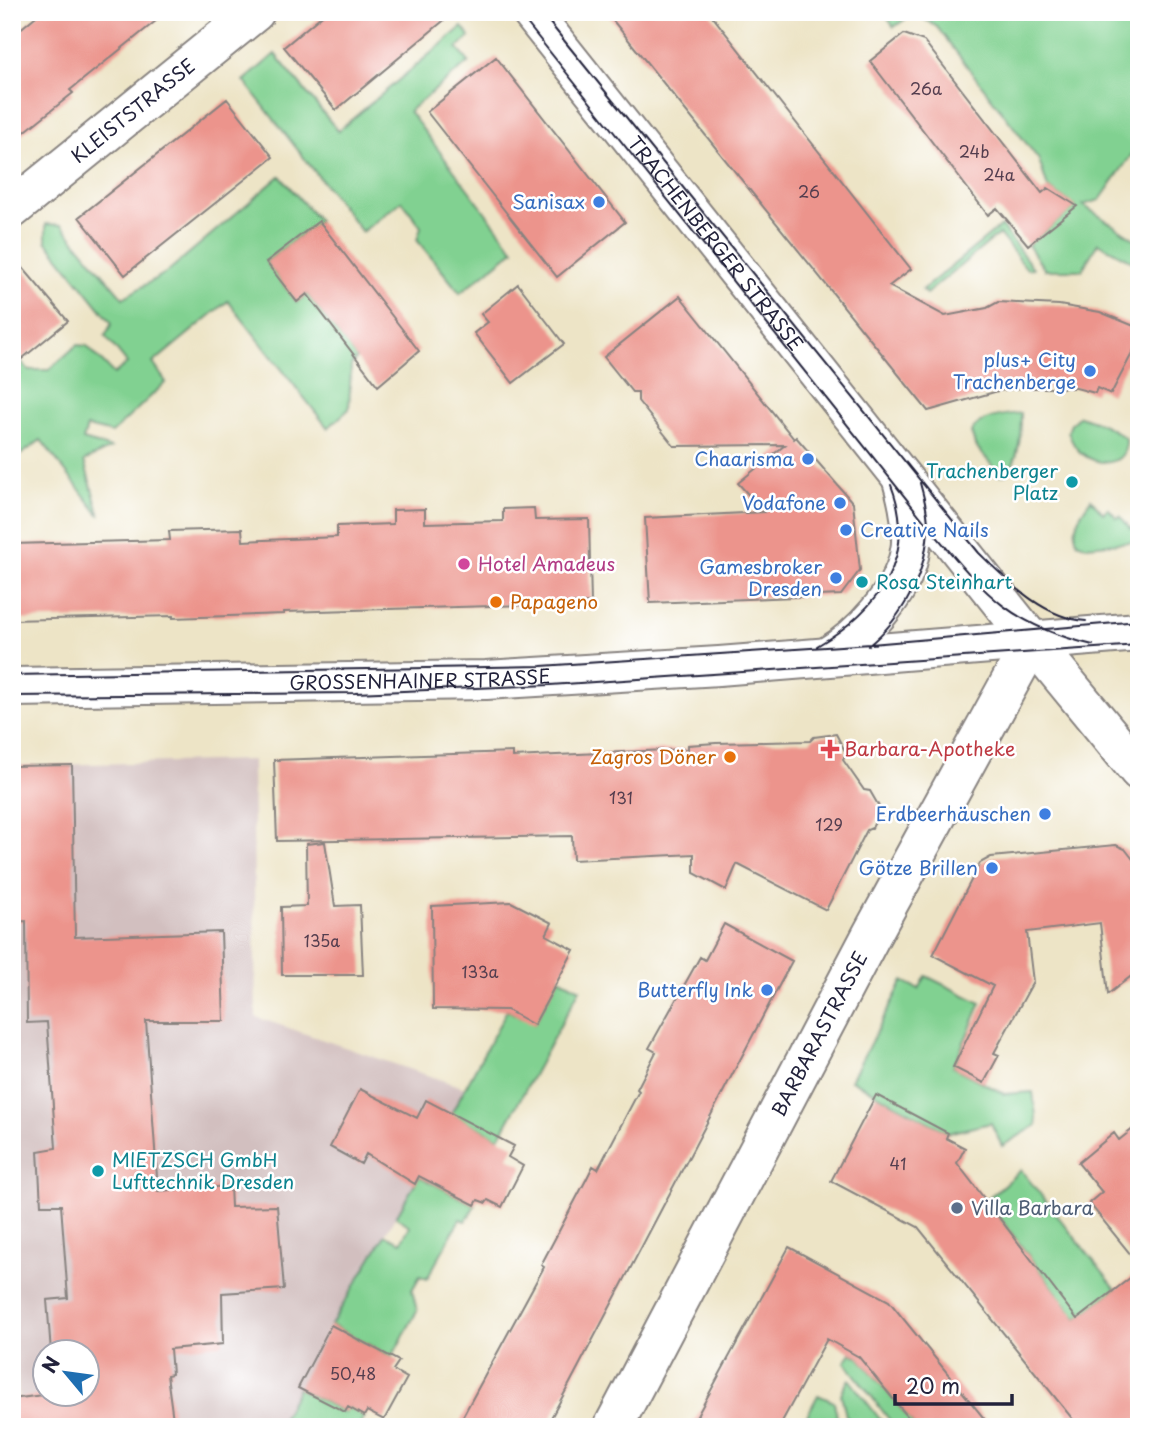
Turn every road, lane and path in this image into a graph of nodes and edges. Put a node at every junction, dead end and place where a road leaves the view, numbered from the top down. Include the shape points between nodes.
1 (255, 12) edge
2 (531, 12) edge
3 (12, 209) edge
4 (900, 475) junction
5 (1139, 632) edge
6 (1032, 642) junction
7 (827, 656) junction
8 (12, 687) edge
9 (1139, 771) edge
10 (613, 1427) edge

1 - 3 street, KLEISTSTRASSE
2 - 4 street, TRACHENBERGER STRASSE
4 - 6 street
4 - 7 street via 908,500 909,557 883,607 846,646
5 - 6 street
6 - 7 street
6 - 9 street
6 - 10 street, BARBARASTRASSE
7 - 8 street, GROSSENHAINER STRASSE via 486,680

